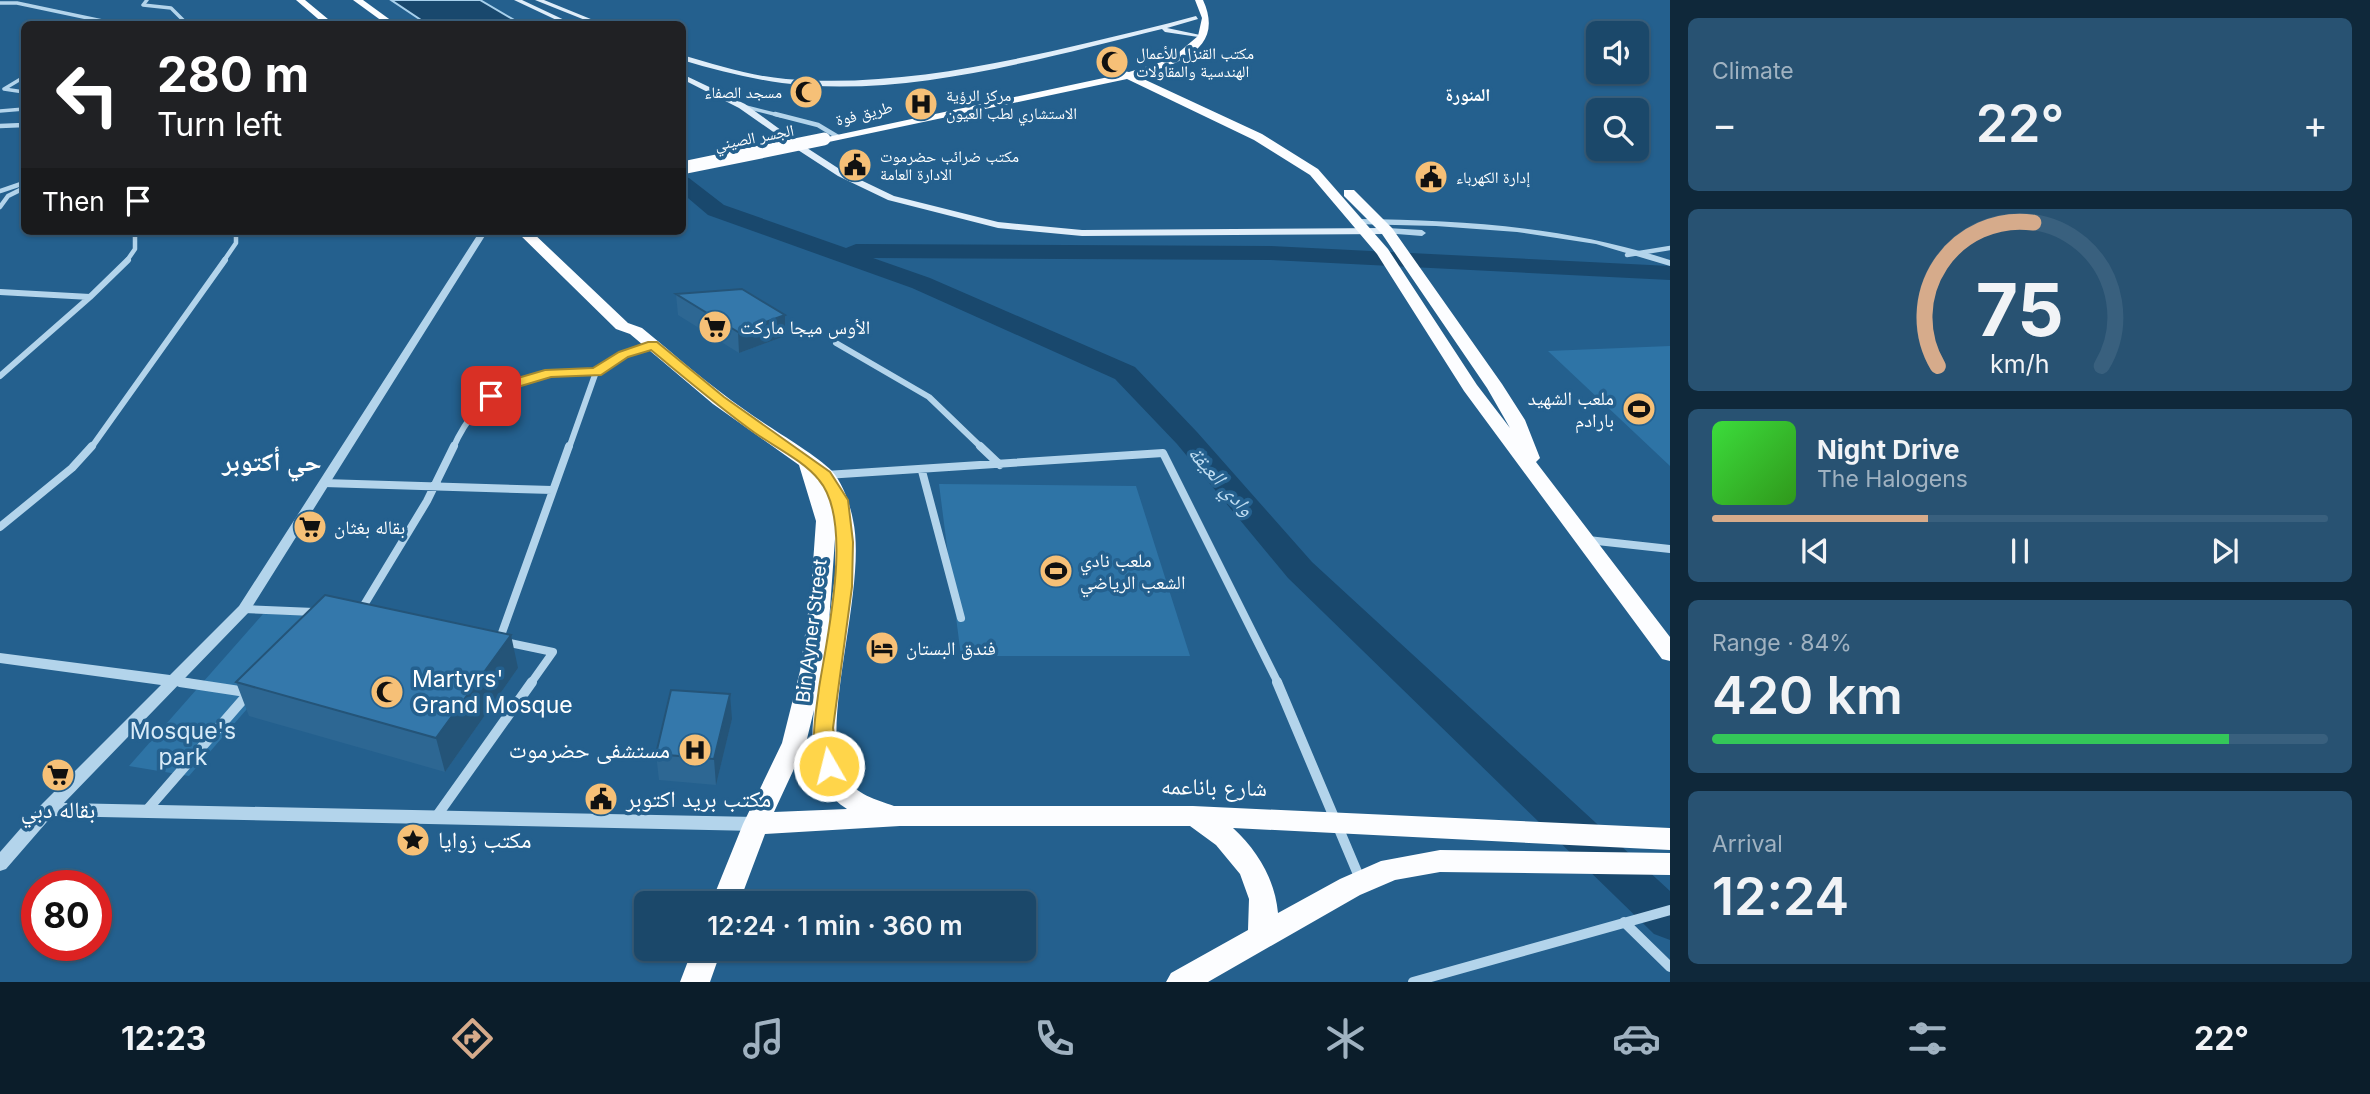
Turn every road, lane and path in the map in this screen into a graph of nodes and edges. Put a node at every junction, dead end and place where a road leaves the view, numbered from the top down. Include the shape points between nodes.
1 (147, 0) edge
2 (300, 0) edge
3 (356, 0) edge
4 (517, 0) edge
5 (538, 0) edge
6 (1190, 0) edge
7 (1199, 0) edge
8 (0, 3) edge
9 (1196, 18) junction
10 (102, 21) edge
11 (183, 21) edge
12 (325, 21) edge
13 (387, 21) edge
14 (563, 21) edge
15 (592, 21) edge
16 (1150, 29) junction
17 (1190, 34) junction
18 (1203, 37) junction
19 (686, 58) edge
20 (694, 61) junction
21 (1175, 61) junction
22 (721, 69) junction
23 (686, 72) edge
24 (686, 73) edge
25 (1130, 73) junction
26 (686, 76) edge
27 (21, 79) edge
28 (1094, 83) junction
29 (1161, 90) junction
30 (1178, 90) junction
31 (21, 92) edge
32 (742, 106) junction
33 (21, 109) edge
34 (0, 111) edge
35 (21, 125) edge
36 (0, 126) edge
37 (785, 136) dead end
38 (833, 137) junction
39 (801, 148) dead end
40 (686, 167) edge
41 (21, 184) edge
42 (21, 190) edge
43 (0, 191) edge
44 (0, 207) edge
45 (1372, 226) junction
46 (137, 235) edge
47 (236, 235) edge
48 (481, 235) edge
49 (527, 235) edge
50 (544, 235) edge
51 (1670, 248) edge
52 (1641, 252) junction
53 (1627, 255) junction
54 (1396, 258) junction
55 (1670, 263) edge
56 (1670, 271) edge
57 (0, 292) edge
58 (90, 297) junction
59 (636, 331) junction
60 (836, 343) dead end
61 (653, 345) junction
62 (596, 372) junction
63 (0, 376) edge
64 (1000, 465) junction
65 (922, 471) junction
66 (815, 472) junction
67 (324, 484) junction
68 (435, 487) junction
69 (552, 490) junction
70 (0, 527) edge
71 (1583, 539) junction
72 (1670, 549) edge
73 (244, 609) junction
74 (345, 613) edge
75 (359, 613) junction
76 (374, 614) edge
77 (961, 618) dead end
78 (310, 622) edge
79 (486, 638) edge
80 (499, 641) junction
81 (1670, 653) edge
82 (0, 658) edge
83 (174, 681) junction
84 (258, 682) edge
85 (249, 692) junction
86 (48, 809) junction
87 (147, 811) junction
88 (900, 816) junction
89 (1193, 816) junction
90 (436, 817) junction
91 (1337, 821) junction
92 (756, 824) junction
93 (1663, 851) edge
94 (0, 864) edge
95 (1361, 881) junction
96 (731, 891) edge
97 (1670, 910) edge
98 (1624, 922) junction
99 (1261, 935) junction
100 (703, 961) edge
101 (1670, 967) edge
102 (695, 982) edge
103 (1181, 982) edge
104 (1413, 982) edge

1 - 11 street via 143,5 172,8
2 - 12 highway
3 - 13 highway
4 - 14 main road
5 - 15 main road
6 - 9 highway
7 - 18 highway via 1207,18
8 - 10 street
9 - 16 main road
9 - 17 highway
16 - 17 main road
16 - 22 main road via 997,68 893,81 828,82
17 - 18 main road
17 - 25 highway, طريق فوة via 1174,51
18 - 21 highway, طريق فوة
19 - 20 main road
20 - 22 main road
20 - 23 main road via 699,66
21 - 25 highway, طريق فوة
21 - 30 highway via 1164,76
22 - 24 main road
25 - 28 highway, طريق فوة
25 - 29 highway
25 - 30 highway
25 - 38 highway, طريق فوة
26 - 32 main road
27 - 31 street via 4,89
28 - 29 highway via 1121,82
28 - 38 highway, طريق فوة
29 - 45 highway via 1287,152
30 - 45 highway via 1302,153 1328,172
32 - 37 main road
32 - 38 street via 818,125
33 - 34 street
35 - 36 street
38 - 40 highway, الجسر الصيني, bridge
39 - 45 main road via 891,198 998,225 1082,233
41 - 43 street
42 - 44 street
45 - 52 street via 1546,234
45 - 53 street via 1535,239
45 - 54 highway
45 - 54 highway
46 - 58 street via 129,259
47 - 70 street via 236,243 201,296 93,445
48 - 67 street
49 - 59 highway, Bin Ayner Street via 622,326
50 - 59 highway, Bin Ayner Street
51 - 52 street
52 - 53 street
52 - 55 street
53 - 56 street
54 - 71 highway via 1470,387
57 - 58 street
58 - 63 street
59 - 61 highway, Bin Ayner Street
60 - 64 street via 929,397
61 - 62 street via 617,358
61 - 66 highway, Bin Ayner Street
62 - 68 street via 550,373 491,396 476,408
62 - 69 street
64 - 65 street
64 - 91 street via 1163,453 1289,706
65 - 66 street
65 - 77 street
66 - 88 highway, Bin Ayner Street via 840,500 845,542 844,587 823,728 829,766 836,785 853,799 873,810
66 - 92 highway, Bin Ayner Street via 826,521 812,671 793,743
67 - 68 street
67 - 73 street
68 - 69 street
68 - 75 street
69 - 80 street
71 - 72 street
71 - 81 highway
73 - 78 street via 318,612
73 - 83 street
74 - 75 street
75 - 76 street
79 - 80 street
80 - 90 street via 553,652
82 - 83 street
83 - 85 street
83 - 86 street
84 - 85 street
85 - 87 street
86 - 87 street
86 - 94 street
87 - 90 street
88 - 89 highway, شارع باناعمه
88 - 92 highway, شارع باناعمه
89 - 91 highway, شارع باناعمه
89 - 99 highway via 1223,833 1245,858 1263,901
90 - 92 street
91 - 93 highway, شارع باناعمه via 1464,829
91 - 95 street
92 - 96 highway, Bin Ayner Street
93 - 95 highway, شارع باناعمه via 1415,864
95 - 99 highway, شارع باناعمه
97 - 98 street
98 - 101 street
98 - 104 street
99 - 103 highway, شارع باناعمه
100 - 102 highway

